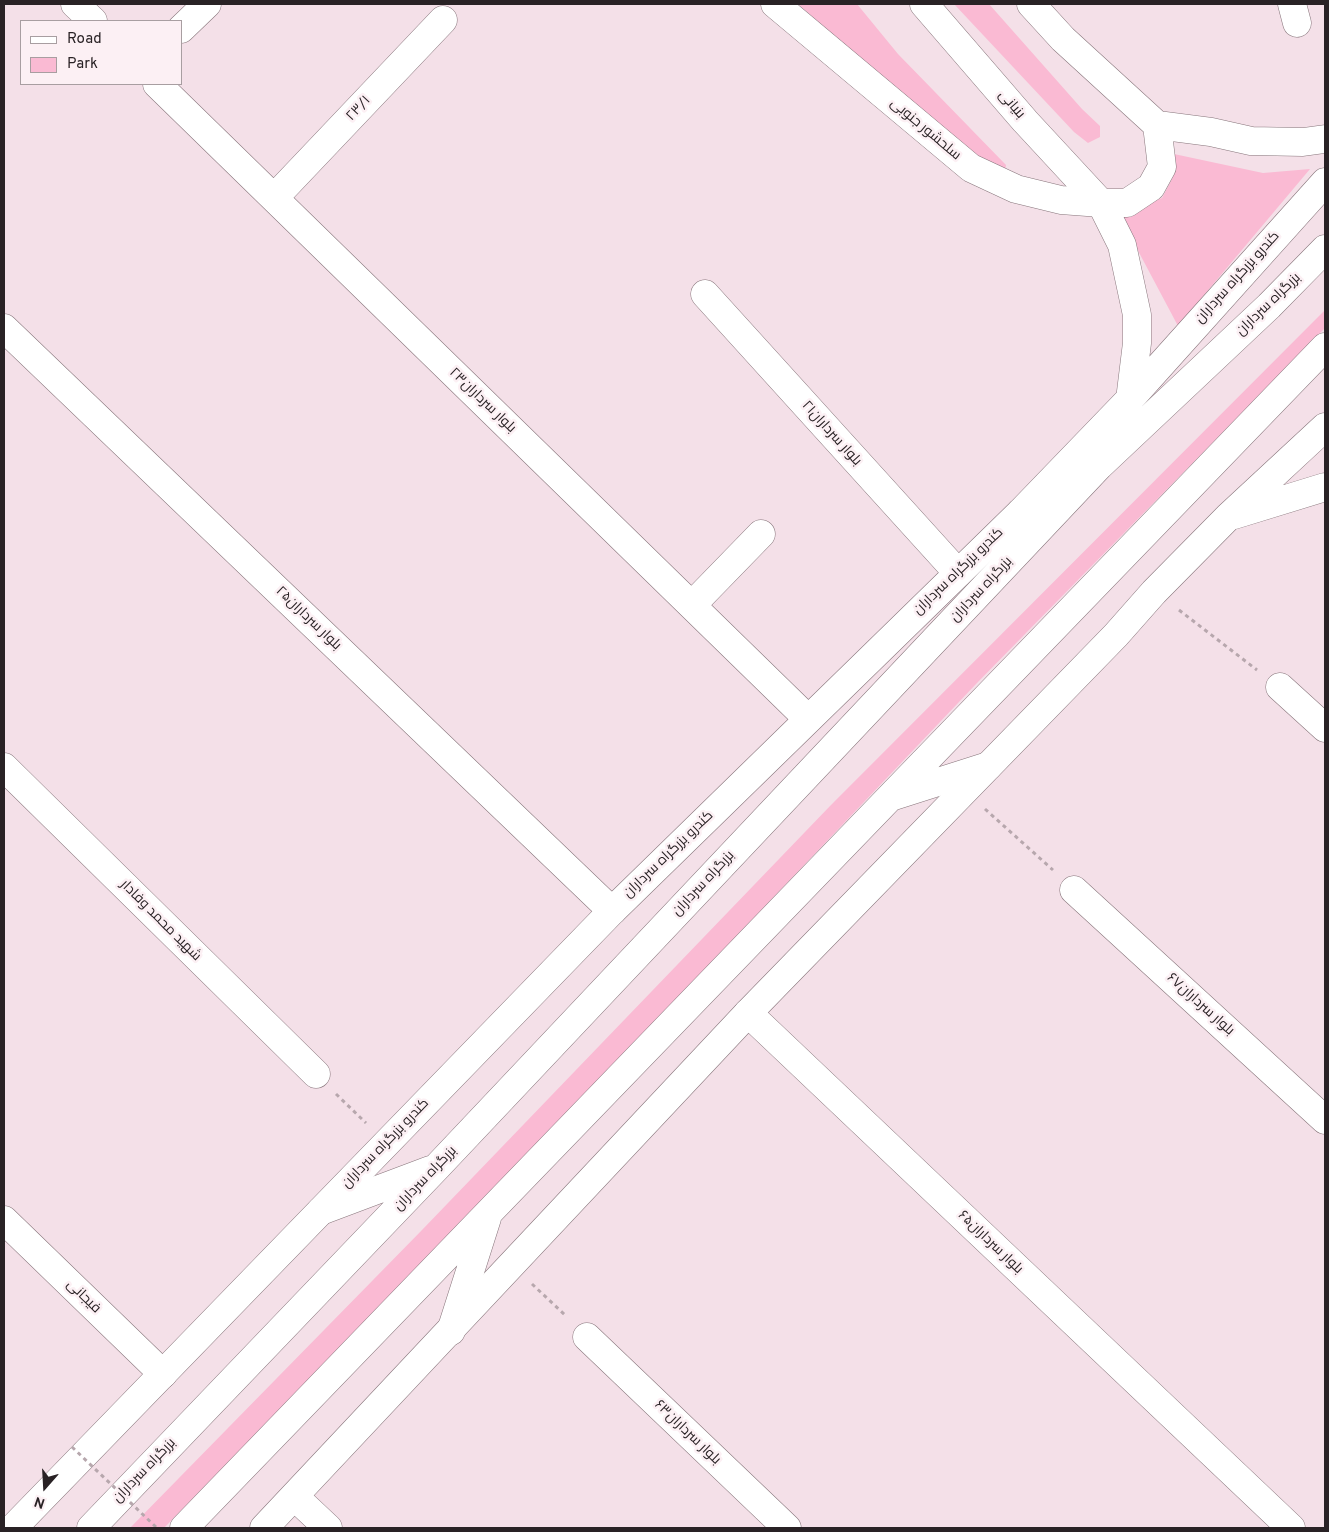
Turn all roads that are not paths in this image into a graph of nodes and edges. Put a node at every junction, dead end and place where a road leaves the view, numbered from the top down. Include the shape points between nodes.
1 (208, 4) edge
2 (775, 4) edge
3 (924, 4) edge
4 (1031, 4) edge
5 (443, 20) dead end
6 (182, 28) edge
7 (158, 85) edge
8 (1157, 125) junction
9 (1325, 139) edge
10 (1325, 182) edge
11 (274, 198) junction
12 (1101, 203) junction
13 (1325, 249) edge
14 (705, 294) dead end
15 (4, 328) edge
16 (1325, 347) edge
17 (1131, 398) junction
18 (1325, 427) edge
19 (1092, 474) junction
20 (1325, 487) edge
21 (1021, 512) junction
22 (1228, 517) junction
23 (761, 534) dead end
24 (958, 573) junction
25 (692, 605) junction
26 (1280, 687) road end
27 (808, 719) junction
28 (1325, 728) edge
29 (988, 766) junction
30 (4, 767) edge
31 (890, 797) junction
32 (1074, 890) road end
33 (612, 911) junction
34 (748, 1013) junction
35 (316, 1074) road end
36 (1325, 1120) edge
37 (437, 1167) junction
38 (321, 1211) junction
39 (489, 1212) junction
40 (4, 1220) edge
41 (451, 1331) junction
42 (587, 1337) road end
43 (163, 1374) junction
44 (295, 1497) junction
45 (13, 1528) edge
46 (91, 1528) edge
47 (184, 1528) edge
48 (264, 1528) edge
49 (328, 1528) edge
50 (787, 1528) edge
51 (1290, 1528) edge

1 - 6 main road
2 - 12 main road, سلحشور جنوبی via 971,168 1016,189 1061,200
3 - 12 main road, بنیانی
4 - 8 main road via 1063,39
5 - 11 main road, ۲۳/۱
7 - 11 main road, بلوار سرداران۲۳
8 - 9 main road via 1251,141
8 - 12 main road, سلحشور جنوبی via 1162,166 1151,187 1127,203
10 - 17 main road, کندرو بزرگراه سرداران
11 - 25 main road, بلوار سرداران۲۳
12 - 17 main road, بنیانی via 1122,245 1137,315
13 - 19 main road, بزرگراه سرداران
14 - 24 main road, بلوار سرداران۲۱
15 - 33 main road, بلوار سرداران۲۵
16 - 31 main road
17 - 19 main road
17 - 21 main road, کندرو بزرگراه سرداران
18 - 22 main road
19 - 21 main road
19 - 37 main road, بزرگراه سرداران
20 - 22 main road
21 - 24 main road, کندرو بزرگراه سرداران
22 - 29 main road
23 - 25 main road
24 - 27 main road, کندرو بزرگراه سرداران
25 - 27 main road, بلوار سرداران۲۳
26 - 28 main road
27 - 33 main road, کندرو بزرگراه سرداران
29 - 31 main road
29 - 34 main road
30 - 35 main road, شهید محمد وفادار
31 - 39 main road
32 - 36 main road, بلوار سرداران۶۷
33 - 38 main road, کندرو بزرگراه سرداران
34 - 41 main road
34 - 51 main road, بلوار سرداران۶۵
37 - 38 main road
37 - 46 main road, بزرگراه سرداران
38 - 43 main road, کندرو بزرگراه سرداران
39 - 41 main road
39 - 47 main road
40 - 43 main road, فیجانی
41 - 44 main road
42 - 50 main road, بلوار سرداران۶۳
43 - 45 main road, کندرو بزرگراه سرداران
44 - 48 main road
44 - 49 main road

